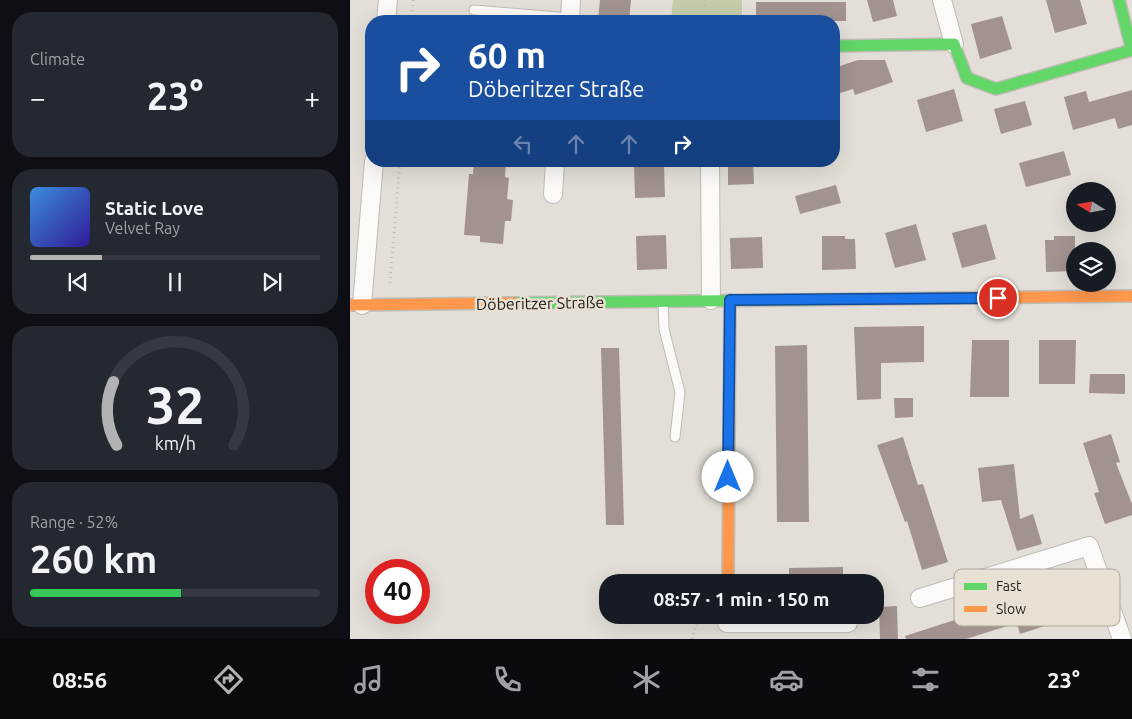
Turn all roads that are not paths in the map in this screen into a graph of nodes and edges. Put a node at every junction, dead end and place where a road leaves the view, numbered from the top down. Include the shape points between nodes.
1 (388, 0) edge
2 (571, 0) edge
3 (942, 0) edge
4 (1119, 0) edge
5 (474, 10) dead end
6 (387, 15) edge
7 (522, 15) edge
8 (570, 15) edge
9 (954, 44) junction
10 (840, 46) edge
11 (373, 167) edge
12 (555, 167) edge
13 (710, 167) edge
14 (553, 194) dead end
15 (1132, 296) edge
16 (711, 300) junction
17 (730, 300) junction
18 (662, 301) junction
19 (356, 305) edge
20 (675, 437) dead end
21 (1014, 569) edge
22 (1097, 569) edge
23 (728, 574) edge
24 (954, 588) edge
25 (920, 598) dead end
26 (1117, 626) edge
27 (1122, 639) edge

1 - 6 street
2 - 8 street
3 - 9 street
4 - 9 street via 1132,50 996,89 967,78
5 - 7 lane
9 - 10 street
11 - 19 street
12 - 14 street
13 - 16 street
15 - 17 street, Döberitzer Straße
16 - 17 street, Döberitzer Straße
16 - 18 street, Döberitzer Straße
17 - 23 street
18 - 19 street, Döberitzer Straße
18 - 20 lane via 664,329 680,392
21 - 22 street via 1089,546
24 - 25 street
26 - 27 street

